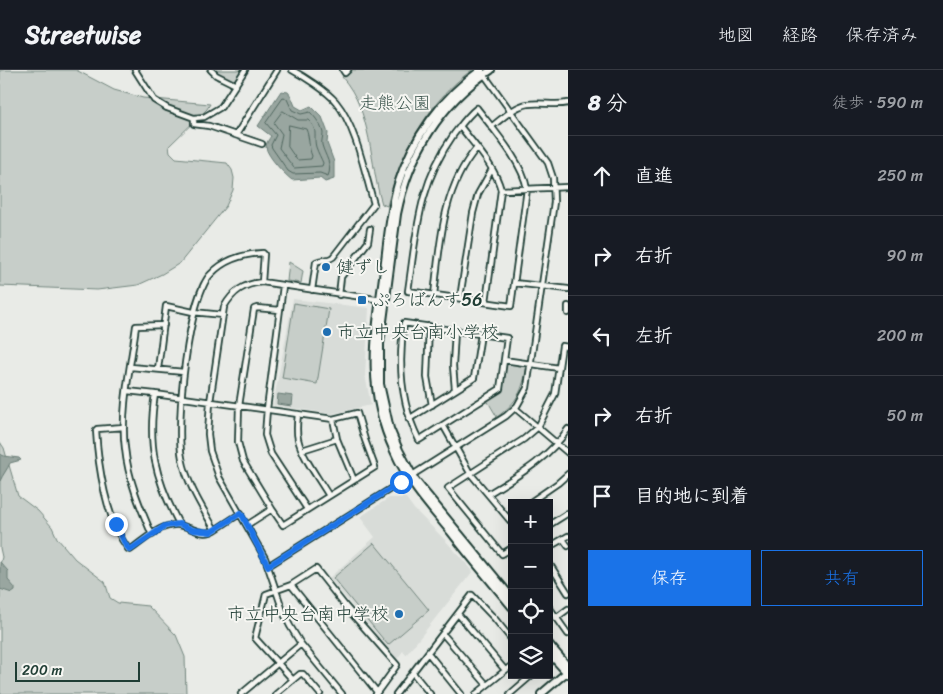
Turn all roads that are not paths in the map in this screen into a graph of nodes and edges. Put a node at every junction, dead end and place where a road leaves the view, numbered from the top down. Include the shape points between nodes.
1 (135, 70) edge
2 (211, 70) edge
3 (245, 70) edge
4 (277, 70) edge
5 (292, 70) edge
6 (343, 70) edge
7 (348, 70) edge
8 (491, 70) edge
9 (481, 71) edge
10 (236, 84) junction
11 (568, 104) edge
12 (510, 112) junction
13 (194, 118) junction
14 (460, 126) junction
15 (492, 127) junction
16 (236, 135) junction
17 (244, 138) junction
18 (242, 144) dead end
19 (262, 144) dead end
20 (476, 149) junction
21 (492, 169) junction
22 (568, 187) edge
23 (554, 188) junction
24 (527, 189) junction
25 (501, 190) junction
26 (370, 229) dead end
27 (262, 282) junction
28 (514, 283) junction
29 (283, 286) junction
30 (542, 286) junction
31 (568, 289) edge
32 (312, 290) junction
33 (339, 294) junction
34 (434, 295) junction
35 (460, 298) junction
36 (383, 300) junction
37 (486, 302) junction
38 (568, 306) edge
39 (280, 310) junction
40 (193, 312) junction
41 (568, 313) edge
42 (223, 315) junction
43 (164, 325) junction
44 (429, 326) junction
45 (454, 331) junction
46 (481, 334) junction
47 (568, 347) edge
48 (504, 360) junction
49 (532, 364) junction
50 (131, 367) junction
51 (559, 368) junction
52 (158, 369) junction
53 (184, 372) junction
54 (455, 389) junction
55 (127, 391) junction
56 (155, 394) junction
57 (181, 398) junction
58 (210, 402) junction
59 (432, 405) junction
60 (239, 406) junction
61 (515, 408) junction
62 (267, 409) junction
63 (298, 414) junction
64 (333, 419) junction
65 (409, 419) junction
66 (443, 425) junction
67 (124, 427) junction
68 (538, 427) junction
69 (568, 429) edge
70 (337, 439) junction
71 (558, 444) junction
72 (455, 447) junction
73 (302, 450) junction
74 (568, 453) edge
75 (470, 473) junction
76 (568, 474) edge
77 (410, 476) junction
78 (354, 480) junction
79 (488, 494) junction
80 (329, 496) junction
81 (535, 499) edge
82 (272, 509) junction
83 (306, 509) junction
84 (241, 513) junction
85 (568, 513) edge
86 (508, 514) edge
87 (553, 522) edge
88 (179, 524) junction
89 (247, 525) junction
90 (215, 530) junction
91 (152, 535) junction
92 (568, 536) edge
93 (563, 539) junction
94 (553, 545) edge
95 (568, 546) edge
96 (508, 550) edge
97 (268, 566) junction
98 (553, 569) edge
99 (291, 585) junction
100 (276, 589) junction
101 (508, 593) edge
102 (568, 593) edge
103 (508, 602) edge
104 (568, 609) edge
105 (553, 613) edge
106 (458, 614) junction
107 (556, 618) junction
108 (443, 634) junction
109 (568, 634) edge
110 (508, 635) edge
111 (301, 644) junction
112 (553, 650) edge
113 (428, 653) junction
114 (553, 657) edge
115 (278, 663) junction
116 (508, 668) edge
117 (505, 670) junction
118 (568, 671) edge
119 (413, 673) junction
120 (527, 679) edge
121 (294, 680) junction
122 (487, 685) junction
123 (376, 693) edge
124 (398, 693) edge
125 (242, 694) edge
126 (276, 694) edge
127 (320, 694) edge
128 (342, 694) edge
129 (430, 694) edge
130 (461, 694) edge
131 (476, 694) edge
132 (510, 694) edge
133 (541, 694) edge

1 - 13 street via 154,100
2 - 10 street
3 - 10 street
4 - 16 street
5 - 32 street via 335,100 342,110 357,143 374,204 333,257 316,262
6 - 7 street via 344,73
8 - 9 street
9 - 12 street
9 - 36 street via 436,112 407,162 393,205
10 - 13 street via 220,108 204,117
11 - 12 street via 528,104
12 - 15 street
12 - 23 street via 548,163
13 - 16 street via 194,124
14 - 15 street via 477,108
14 - 20 street
14 - 34 street via 432,170 418,221 408,291
15 - 24 street via 523,174
16 - 17 street
17 - 18 street
17 - 19 street
20 - 21 street
20 - 34 street via 452,192 445,216
21 - 25 street
21 - 35 street via 478,194 473,213
22 - 23 street
23 - 24 street
23 - 30 street
24 - 25 street
24 - 28 street
25 - 37 street
26 - 33 street via 368,242 341,277
27 - 29 street
27 - 40 street via 264,254 237,257 210,274 200,289
27 - 42 street via 236,291 224,307
28 - 30 street
28 - 37 street via 511,306
29 - 32 street
29 - 39 street
30 - 31 street
30 - 49 street
32 - 33 street
33 - 36 street
34 - 35 street
35 - 37 street
36 - 77 street via 374,344 375,385 388,437
38 - 41 street
39 - 60 street via 254,309
39 - 62 street
40 - 42 street
40 - 43 street via 166,306
40 - 53 street
42 - 58 street
43 - 50 street via 136,326
43 - 52 street
44 - 45 street
44 - 59 street via 427,377
44 - 65 street via 404,323 400,365
45 - 46 street
45 - 54 street
46 - 48 street via 507,338
46 - 54 street via 474,378
47 - 51 street via 562,346
48 - 49 street
48 - 66 street via 500,389
49 - 51 street
49 - 61 street via 527,388
50 - 52 street
50 - 55 street
51 - 68 street via 553,401
52 - 53 street
53 - 57 street
54 - 59 street
55 - 56 street
55 - 67 street
56 - 57 street
56 - 88 street via 152,416 154,463
57 - 58 street
57 - 90 street via 181,458 189,483
58 - 60 street
58 - 84 street via 208,442 213,463
59 - 65 street
60 - 62 street
60 - 82 street via 237,434 240,451
61 - 68 street
61 - 72 street
62 - 63 street
62 - 83 street via 267,445
63 - 64 street
63 - 73 street via 298,439
64 - 70 street
64 - 78 street via 357,413 375,467
65 - 66 street via 419,440
66 - 72 street
67 - 91 street via 132,484
67 - 91 street via 96,430 107,501 128,549
68 - 71 street
68 - 75 street
69 - 71 street
70 - 73 street
70 - 78 street
71 - 74 street
71 - 79 street via 541,460
72 - 75 street
72 - 77 street
73 - 80 street
75 - 79 street
75 - 96 street via 448,488 502,554
76 - 81 street
77 - 97 street
77 - 101 street
77 - 103 street via 430,507
78 - 80 street
79 - 86 street
80 - 83 street
82 - 83 street via 283,525
82 - 89 street
84 - 89 street
84 - 90 street
85 - 87 street
88 - 90 street via 207,533
88 - 91 street via 165,526
89 - 97 street
92 - 93 street
93 - 94 street
93 - 95 street
97 - 100 street
98 - 102 street
99 - 100 street
99 - 123 street
99 - 123 street via 316,569 396,665
100 - 111 street via 284,614
100 - 115 street via 266,594 255,638
104 - 107 street
105 - 107 street
106 - 108 street
106 - 110 street via 472,595
106 - 117 street
107 - 109 street
108 - 113 street
108 - 122 street
111 - 115 street
111 - 128 street
112 - 118 street
113 - 119 street
113 - 130 street
114 - 118 street
115 - 121 street
115 - 125 street
116 - 117 street
117 - 122 street
118 - 133 street
119 - 124 street
119 - 129 street
120 - 132 street
121 - 126 street
121 - 127 street via 300,674 305,675
122 - 131 street

